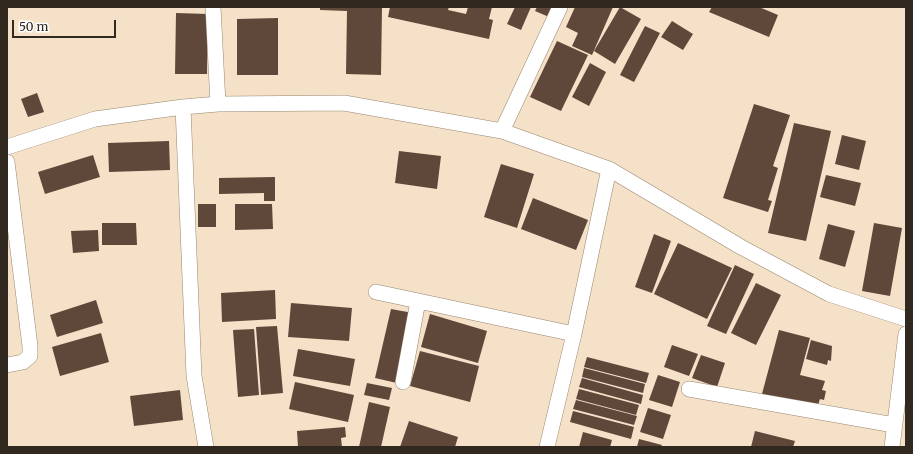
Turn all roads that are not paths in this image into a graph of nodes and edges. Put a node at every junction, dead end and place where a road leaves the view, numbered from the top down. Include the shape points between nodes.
1 (213, 7) edge
2 (560, 7) edge
3 (218, 104) junction
4 (183, 107) junction
5 (502, 131) junction
6 (7, 147) edge
7 (7, 162) edge
8 (609, 169) junction
9 (376, 292) dead end
10 (418, 301) junction
11 (906, 319) edge
12 (574, 334) junction
13 (906, 334) edge
14 (7, 365) edge
15 (403, 382) dead end
16 (689, 389) dead end
17 (901, 404) edge
18 (894, 425) junction
19 (206, 447) edge
20 (547, 447) edge
21 (892, 447) edge

1 - 3 street
2 - 5 street
3 - 4 street
3 - 5 street via 344,103
4 - 6 street via 95,119
4 - 19 street via 194,376
5 - 8 street
7 - 14 street via 30,346 30,356 23,362
8 - 11 street via 741,247 829,294
8 - 12 street
9 - 10 street
10 - 12 street
10 - 15 street
12 - 20 street
13 - 17 street
16 - 18 street
17 - 18 street
18 - 21 street

